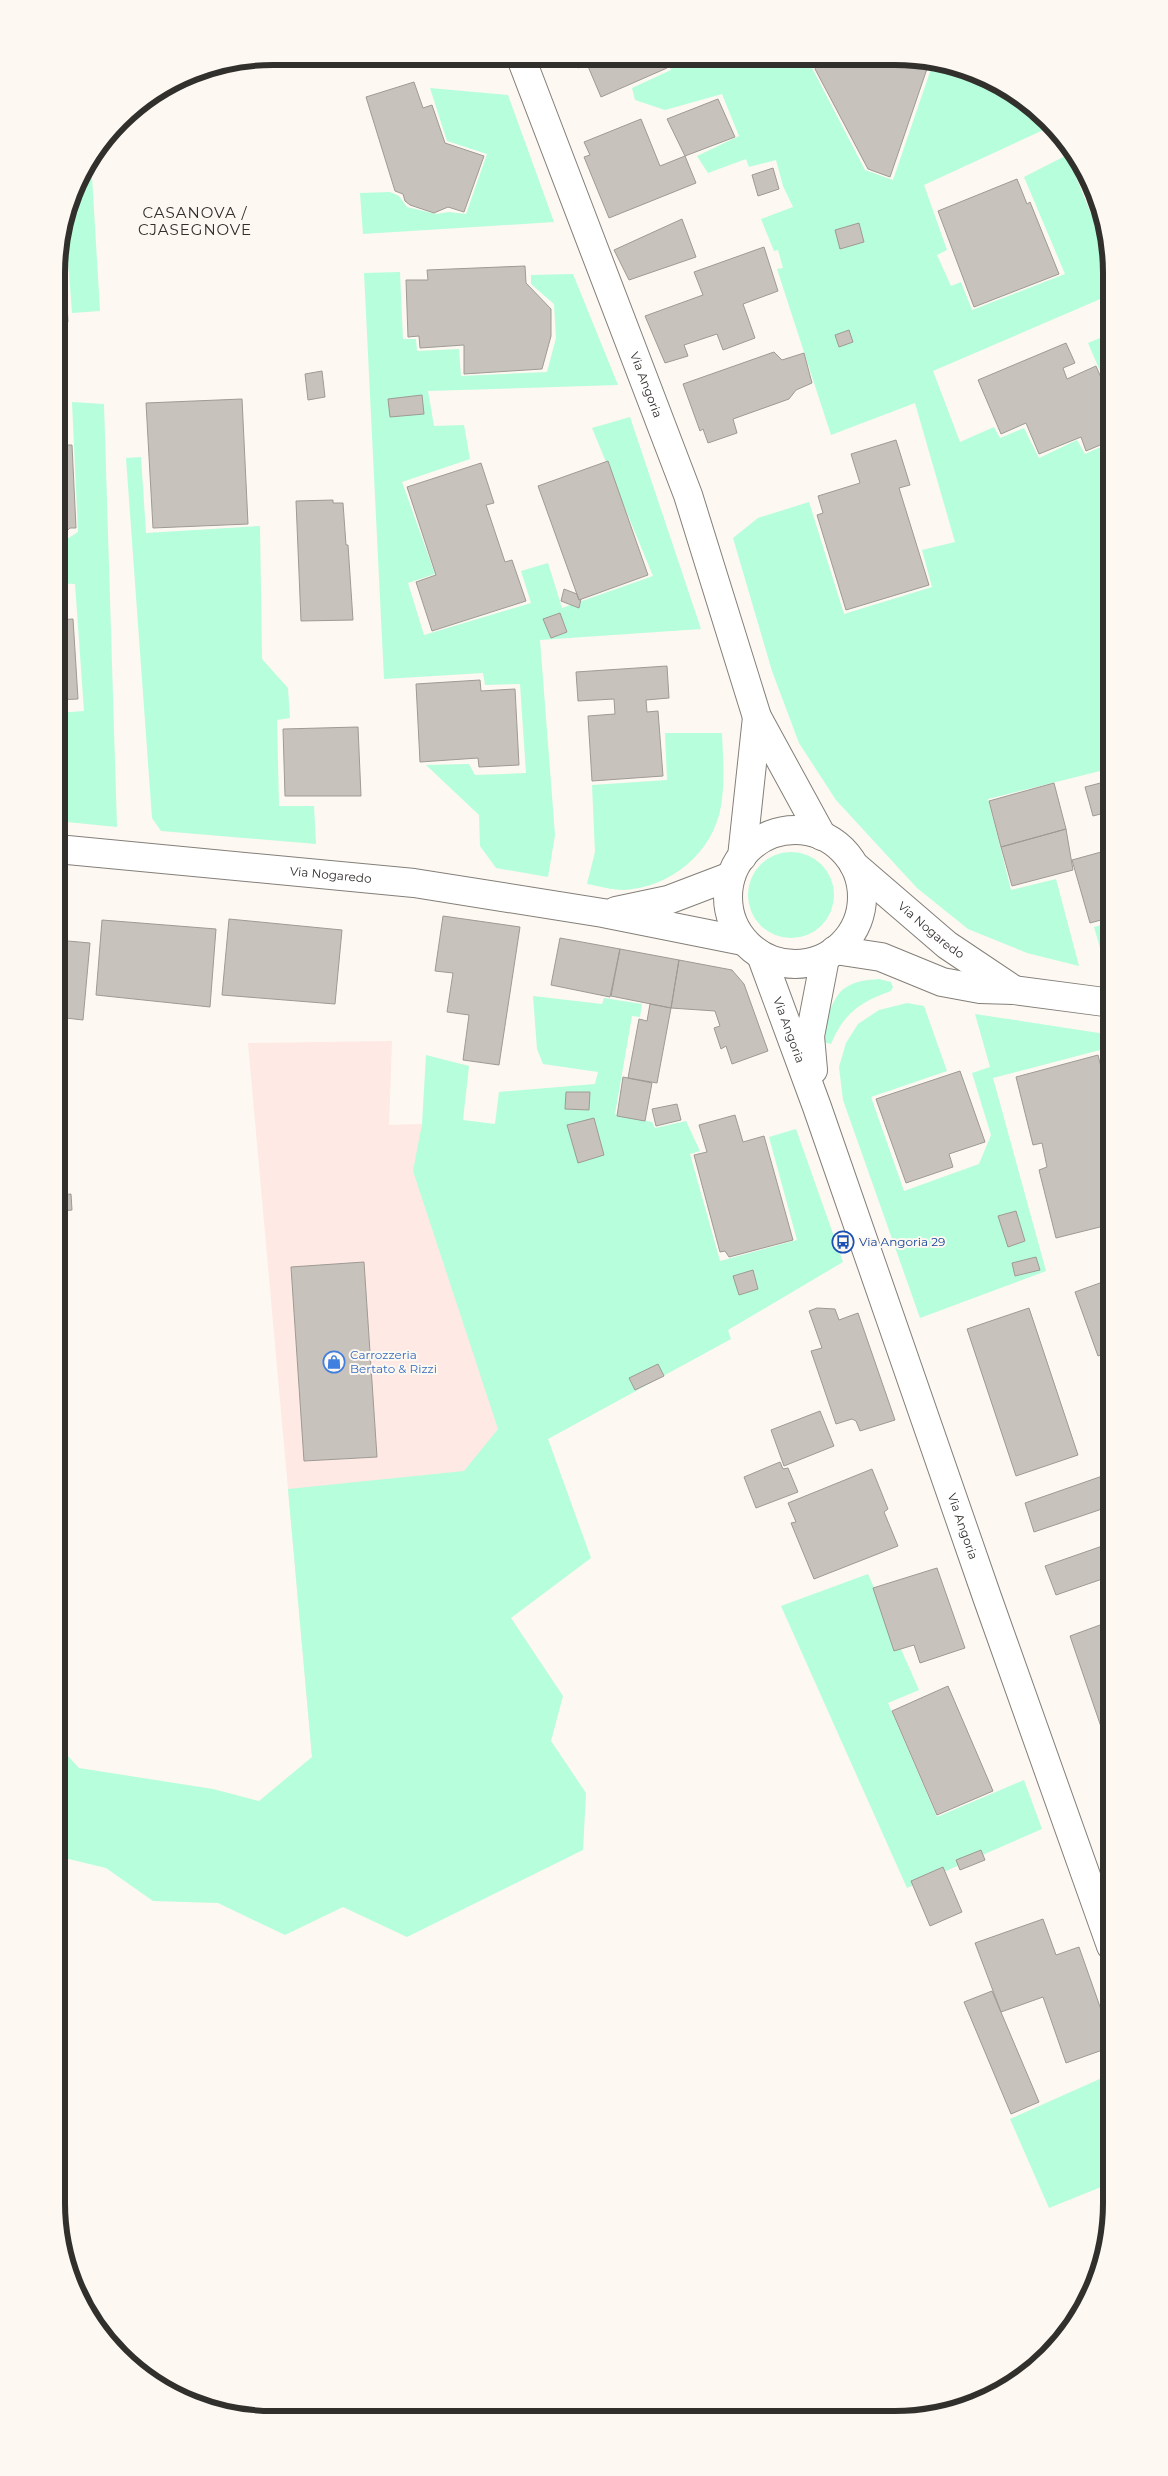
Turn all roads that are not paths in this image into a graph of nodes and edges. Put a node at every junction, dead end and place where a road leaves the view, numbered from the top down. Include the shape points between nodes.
1 (524, 65) edge
2 (757, 717) junction
3 (822, 836) junction
4 (65, 850) edge
5 (854, 864) junction
6 (737, 866) junction
7 (603, 913) junction
8 (752, 948) junction
9 (830, 954) junction
10 (1014, 990) junction
11 (1103, 1002) edge
12 (817, 1107) junction
13 (1103, 1917) edge

1 - 2 street, Via Angoria via 688,495
2 - 3 street, Via Angoria
2 - 6 street, Via Angoria
3 - 5 street via 840,848
3 - 6 street via 801,830 779,832 759,841
4 - 7 street, Via Nogaredo via 414,883
5 - 9 street via 861,885 862,907 856,928 843,945
5 - 10 street, Via Nogaredo via 947,945
6 - 7 street, Via Nogaredo via 668,900
6 - 8 street via 728,898 729,906 732,920
7 - 8 street, Via Nogaredo
8 - 9 street via 782,963 804,964
8 - 12 street, Via Angoria
9 - 10 street, Via Nogaredo via 881,957 942,982 980,990
9 - 12 street, Via Angoria via 810,1036
10 - 11 street, Via Nogaredo
12 - 13 street, Via Angoria via 990,1606

